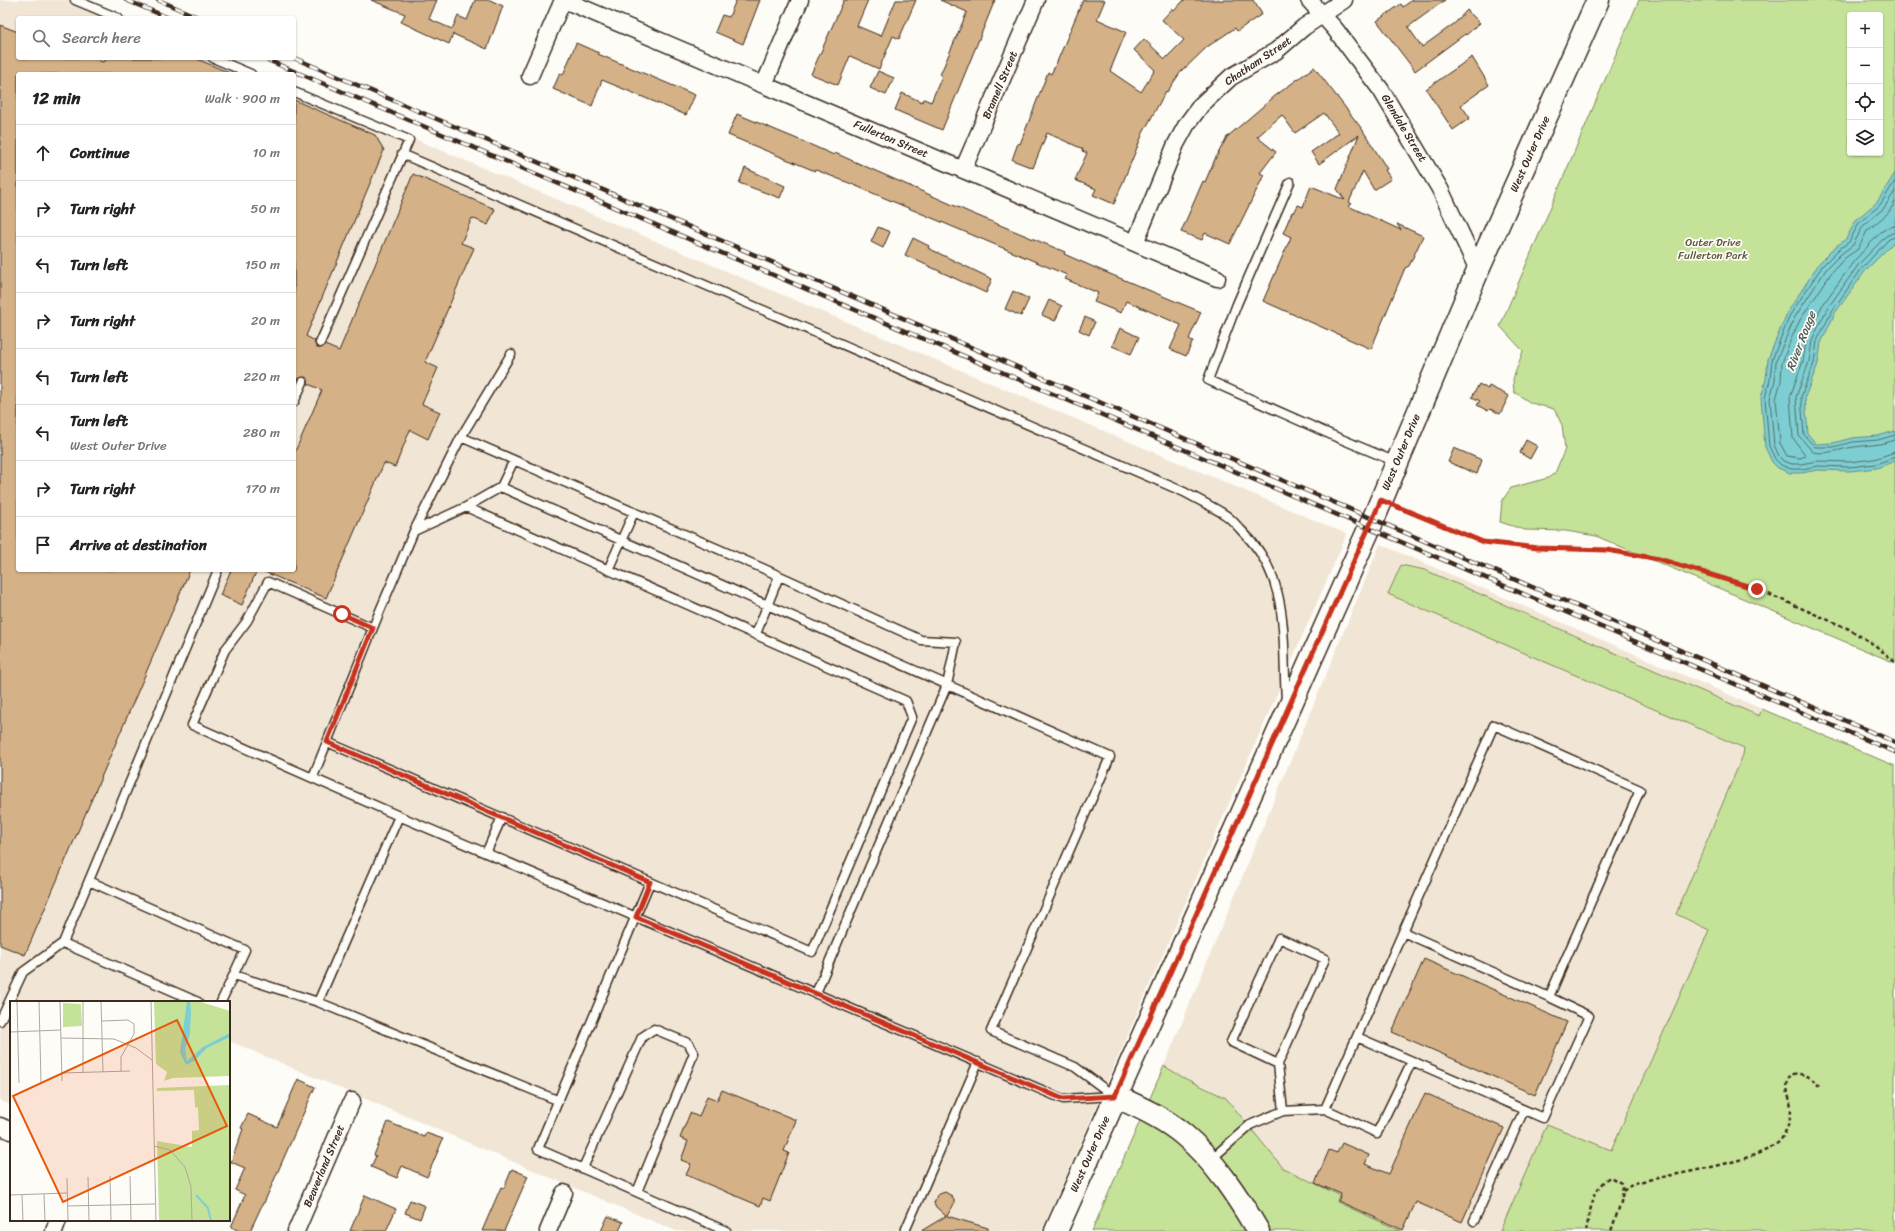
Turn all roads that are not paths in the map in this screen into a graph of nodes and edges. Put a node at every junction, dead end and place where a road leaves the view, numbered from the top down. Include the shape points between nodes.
1 (75, 0) edge
2 (564, 0) edge
3 (800, 0) edge
4 (1036, 0) edge
5 (1309, 0) edge
6 (1344, 0) edge
7 (1598, 0) edge
8 (1322, 15) junction
9 (113, 16) edge
10 (218, 60) edge
11 (246, 72) edge
12 (530, 76) dead end
13 (764, 85) junction
14 (296, 93) edge
15 (402, 154) junction
16 (963, 170) junction
17 (1290, 182) dead end
18 (1135, 243) junction
19 (1478, 270) junction
20 (1217, 278) dead end
21 (320, 343) dead end
22 (511, 354) dead end
23 (303, 382) dead end
24 (296, 398) edge
25 (461, 437) junction
26 (514, 460) junction
27 (1397, 462) junction
28 (501, 487) junction
29 (466, 507) junction
30 (634, 512) junction
31 (414, 530) junction
32 (621, 540) junction
33 (608, 570) junction
34 (217, 572) edge
35 (779, 576) junction
36 (767, 605) junction
37 (373, 628) junction
38 (756, 634) junction
39 (947, 685) junction
40 (1287, 713) junction
41 (327, 742) junction
42 (313, 777) junction
43 (399, 816) junction
44 (502, 817) junction
45 (486, 853) junction
46 (89, 881) junction
47 (650, 882) junction
48 (636, 917) junction
49 (1403, 932) junction
50 (63, 943) junction
51 (234, 975) junction
52 (816, 993) junction
53 (1549, 997) junction
54 (196, 1001) edge
55 (221, 1001) edge
56 (318, 1002) junction
57 (0, 1022) edge
58 (1357, 1037) junction
59 (1412, 1061) junction
60 (978, 1062) junction
61 (1278, 1064) junction
62 (1115, 1096) junction
63 (557, 1100) junction
64 (352, 1101) dead end
65 (1325, 1109) junction
66 (1524, 1110) junction
67 (1283, 1111) junction
68 (0, 1126) edge
69 (10, 1131) edge
70 (1209, 1161) junction
71 (583, 1168) junction
72 (637, 1192) junction
73 (564, 1193) dead end
74 (58, 1221) edge
75 (1474, 1221) dead end
76 (54, 1231) edge
77 (296, 1231) edge
78 (548, 1231) edge
79 (726, 1231) edge
80 (905, 1231) edge
81 (1056, 1231) edge
82 (1258, 1231) edge

1 - 9 lane
2 - 12 street
2 - 13 street, Fullerton Street
3 - 13 street
4 - 16 street, Bramell Street
5 - 8 street, Glendale Street
6 - 8 street, Chatham Street
7 - 19 main road, West Outer Drive
8 - 18 street, Chatham Street via 1276,51 1231,77 1201,105 1176,144
8 - 19 street, Glendale Street via 1381,90 1440,189
10 - 11 lane
13 - 16 street, Fullerton Street
14 - 15 lane via 409,140
15 - 21 lane
15 - 40 lane via 1184,492 1225,514 1248,536 1267,562 1277,587 1282,609
16 - 18 street, Fullerton Street
17 - 27 lane via 1208,380
18 - 20 street, Fullerton Street
19 - 27 main road, West Outer Drive
22 - 25 lane
23 - 24 lane
25 - 26 lane
25 - 31 lane
26 - 28 lane
26 - 30 lane
27 - 40 main road, West Outer Drive
28 - 29 lane
28 - 32 lane
29 - 31 lane
29 - 33 lane
30 - 32 lane
30 - 35 lane
31 - 37 lane
32 - 33 lane
32 - 36 lane
33 - 38 lane
34 - 46 lane
35 - 36 lane
35 - 39 lane via 920,640 956,642
36 - 38 lane
36 - 39 lane
37 - 41 lane
37 - 42 lane via 268,582 247,621 225,650 192,725
38 - 47 lane via 906,701 912,716 812,952
39 - 52 lane
39 - 62 lane via 1110,757 991,1031 1075,1067
40 - 62 main road, West Outer Drive
41 - 42 lane
41 - 44 lane
42 - 43 lane
43 - 45 lane
43 - 56 lane
44 - 45 lane
44 - 47 lane
45 - 48 lane
46 - 50 lane
46 - 51 lane via 245,950
47 - 48 lane
48 - 52 lane
48 - 63 lane
49 - 53 lane
49 - 53 lane via 1494,725 1501,728 1640,790
49 - 58 lane
50 - 54 lane
50 - 57 lane via 23,972
51 - 55 lane
51 - 56 lane
52 - 60 lane
53 - 66 lane via 1589,1016 1543,1118
56 - 63 lane
58 - 59 lane
58 - 65 lane
59 - 65 lane via 1378,1133
59 - 66 lane
60 - 62 lane via 1063,1099
60 - 80 lane
61 - 61 lane via 1231,1042 1279,938 1325,959
61 - 67 lane
62 - 70 main road via 1162,1119 1184,1135
62 - 81 main road, West Outer Drive
63 - 71 lane via 538,1149
64 - 77 street, Beaverland Street
65 - 67 lane
66 - 75 lane
67 - 70 lane via 1250,1125
68 - 69 street
70 - 82 main road
71 - 72 lane
71 - 72 lane via 642,1038 654,1029 688,1043 694,1053
72 - 79 lane
73 - 78 street
74 - 76 street

